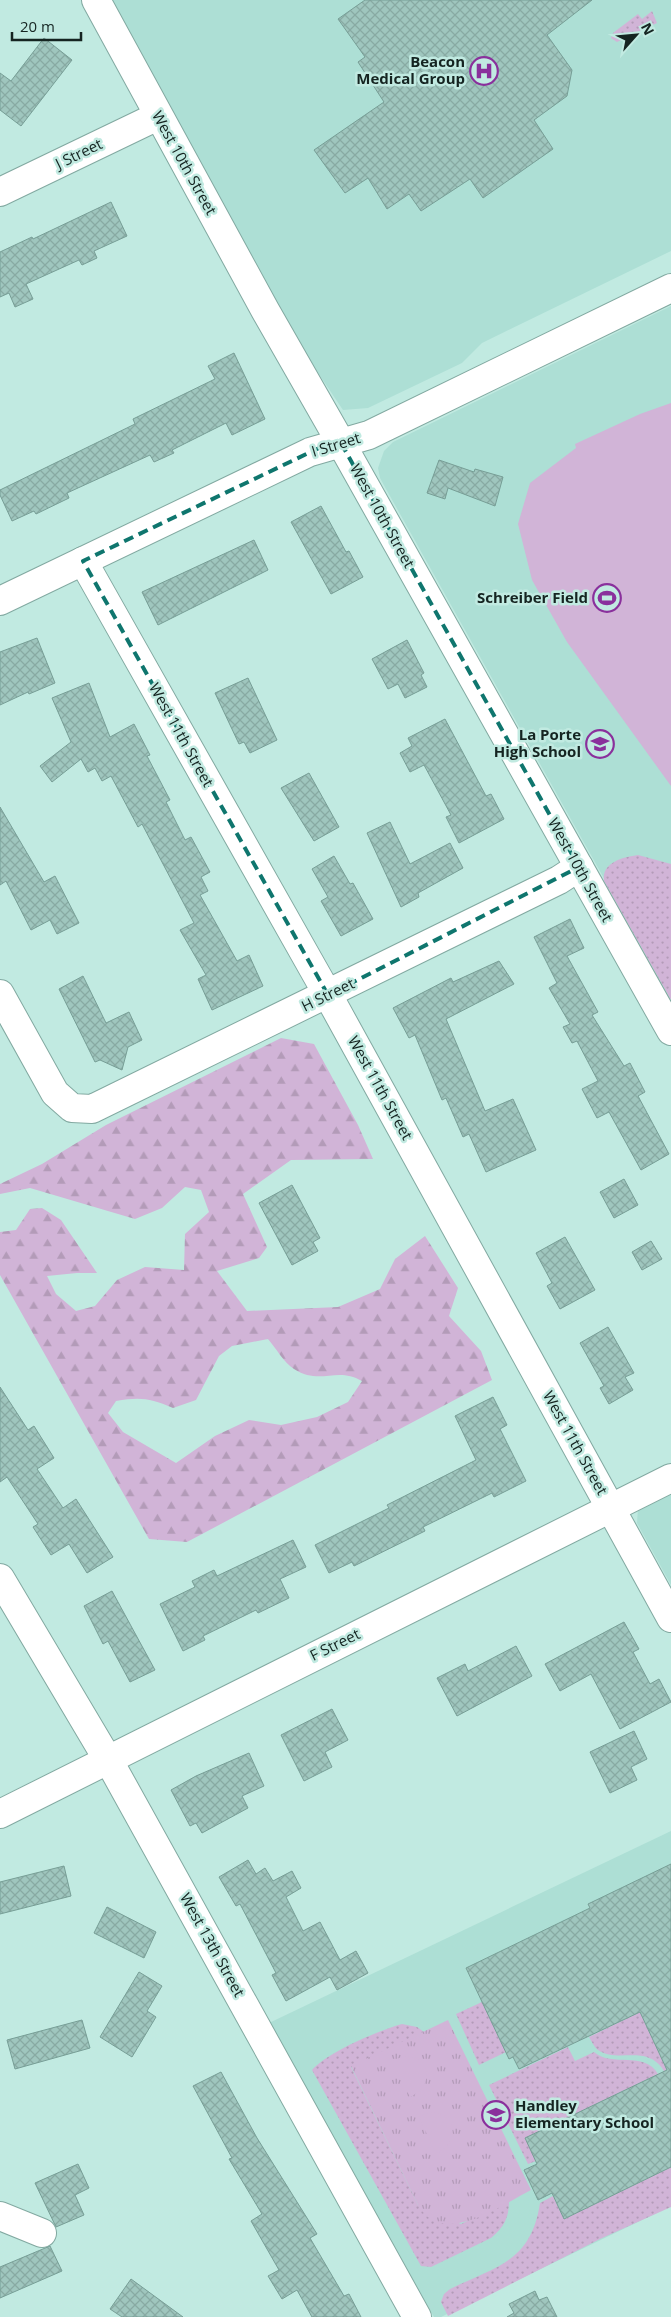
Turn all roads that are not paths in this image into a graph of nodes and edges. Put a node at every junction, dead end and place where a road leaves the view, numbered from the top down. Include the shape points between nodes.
1 (96, 0) edge
2 (158, 116) junction
3 (0, 192) edge
4 (671, 288) edge
5 (341, 443) junction
6 (83, 561) junction
7 (0, 601) edge
8 (579, 867) junction
9 (0, 994) edge
10 (328, 994) junction
11 (671, 1031) edge
12 (671, 1478) edge
13 (610, 1507) junction
14 (0, 1578) edge
15 (671, 1618) edge
16 (107, 1758) junction
17 (0, 1814) edge
18 (0, 2216) edge
19 (42, 2233) dead end
20 (417, 2317) edge

1 - 2 street, West 10th Street
2 - 3 street, J Street
2 - 5 street, West 10th Street
4 - 5 street, I Street via 369,435
5 - 6 street, I Street via 310,452
5 - 8 street, West 10th Street
6 - 7 street, I Street
6 - 10 street, West 11th Street
8 - 10 street, H Street via 559,880
8 - 11 street, West 10th Street
9 - 10 street, H Street via 55,1093 72,1108 92,1109
10 - 13 street, West 11th Street
12 - 13 street, F Street
13 - 15 street, West 11th Street
13 - 16 street, F Street
14 - 16 street, West 13th Street
16 - 17 street, F Street
16 - 20 street, West 13th Street
18 - 19 street

